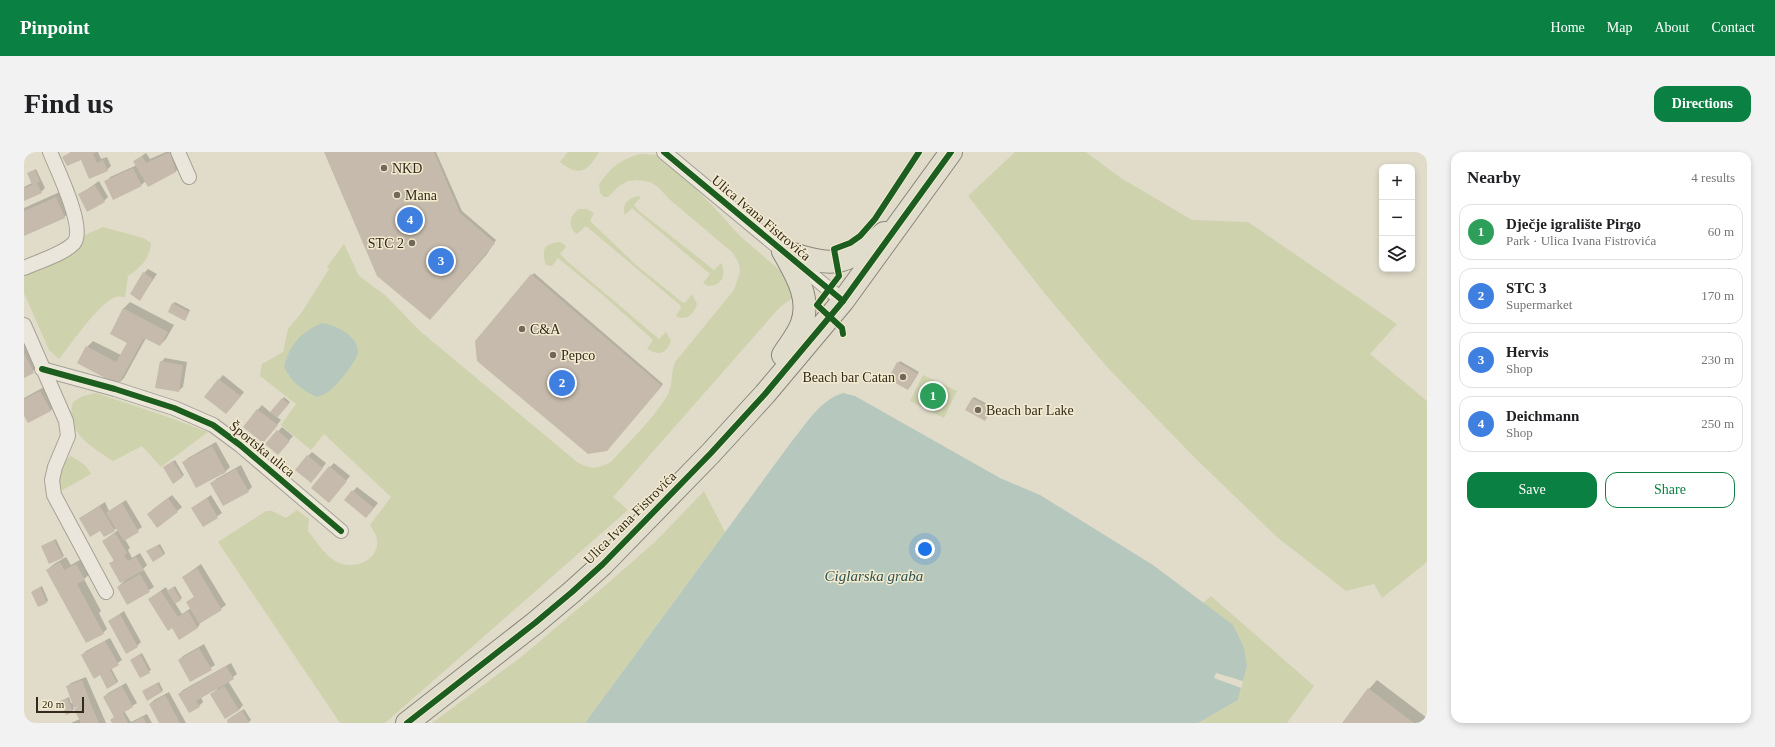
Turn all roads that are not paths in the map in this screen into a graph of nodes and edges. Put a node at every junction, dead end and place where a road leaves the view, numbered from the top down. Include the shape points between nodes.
1 (50, 152) edge
2 (178, 152) edge
3 (664, 152) edge
4 (952, 152) edge
5 (189, 177) dead end
6 (905, 216) junction
7 (783, 251) junction
8 (24, 268) edge
9 (843, 301) junction
10 (24, 325) edge
11 (42, 369) junction
12 (765, 394) junction
13 (340, 531) dead end
14 (106, 592) dead end
15 (407, 723) edge

1 - 8 street via 76,218 77,236 74,243 61,252
2 - 5 street
3 - 7 street, Ulica Ivana Fistrovića
4 - 6 main road, Ulica Ivana Fistrovića
6 - 7 main road via 868,247 844,260 816,261
6 - 9 main road, Ulica Ivana Fistrovića
7 - 9 street, Ulica Ivana Fistrovića
7 - 12 main road via 800,282 804,294 804,310 798,333 777,364
9 - 12 main road, Ulica Ivana Fistrovića
10 - 11 street
11 - 13 street, Športska ulica via 159,404 213,425
11 - 14 street via 61,405 68,436 55,467 52,480 54,495
12 - 15 main road, Ulica Ivana Fistrovića via 603,564 535,623

